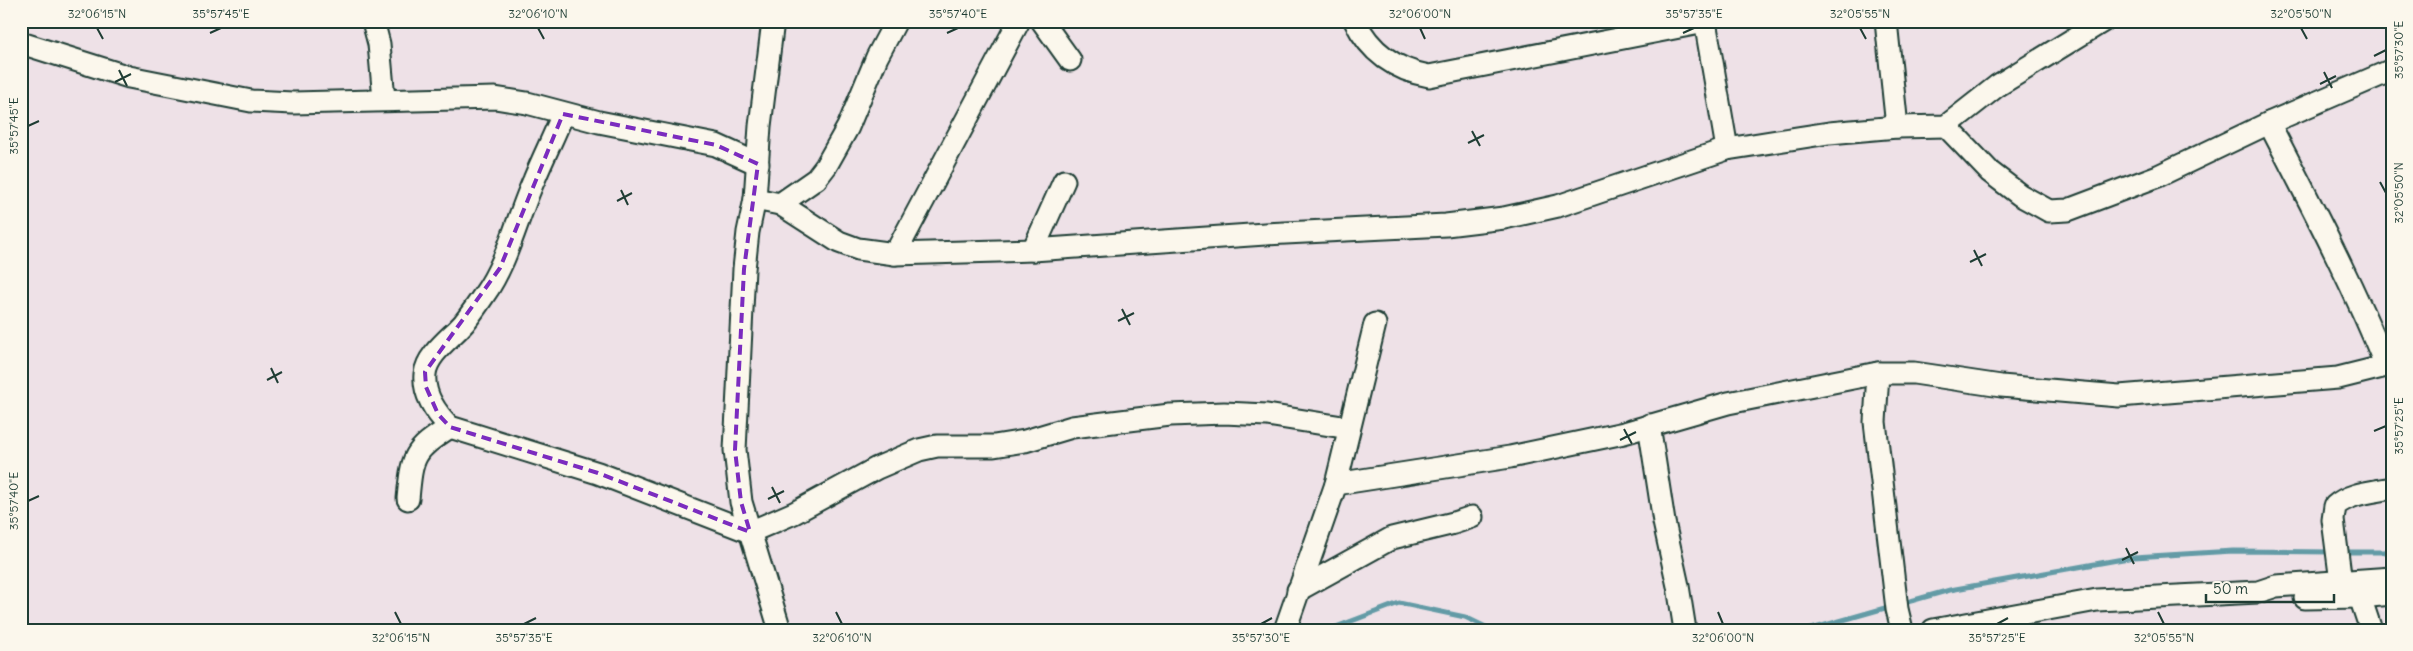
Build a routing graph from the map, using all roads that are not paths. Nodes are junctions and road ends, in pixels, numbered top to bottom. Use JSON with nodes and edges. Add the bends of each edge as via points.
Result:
{"nodes":[{"id":1,"x":373,"y":21,"type":"edge"},
{"id":2,"x":774,"y":21,"type":"edge"},
{"id":3,"x":896,"y":21,"type":"edge"},
{"id":4,"x":1019,"y":21,"type":"edge"},
{"id":5,"x":1042,"y":21,"type":"edge"},
{"id":6,"x":1355,"y":21,"type":"edge"},
{"id":7,"x":1886,"y":21,"type":"edge"},
{"id":8,"x":2103,"y":21,"type":"edge"},
{"id":9,"x":1705,"y":22,"type":"edge"},
{"id":10,"x":21,"y":42,"type":"edge"},
{"id":11,"x":1070,"y":60,"type":"dead end"},
{"id":12,"x":2392,"y":70,"type":"edge"},
{"id":13,"x":384,"y":99,"type":"junction"},
{"id":14,"x":563,"y":114,"type":"junction"},
{"id":15,"x":2269,"y":123,"type":"junction"},
{"id":16,"x":1946,"y":126,"type":"junction"},
{"id":17,"x":1897,"y":127,"type":"junction"},
{"id":18,"x":1727,"y":149,"type":"junction"},
{"id":19,"x":758,"y":164,"type":"junction"},
{"id":20,"x":1064,"y":182,"type":"dead end"},
{"id":21,"x":755,"y":198,"type":"junction"},
{"id":22,"x":780,"y":204,"type":"junction"},
{"id":23,"x":1033,"y":250,"type":"junction"},
{"id":24,"x":895,"y":254,"type":"junction"},
{"id":25,"x":1375,"y":324,"type":"dead end"},
{"id":26,"x":2389,"y":366,"type":"edge"},
{"id":27,"x":1878,"y":374,"type":"junction"},
{"id":28,"x":1649,"y":425,"type":"junction"},
{"id":29,"x":450,"y":427,"type":"junction"},
{"id":30,"x":1349,"y":428,"type":"junction"},
{"id":31,"x":1336,"y":484,"type":"junction"},
{"id":32,"x":2392,"y":488,"type":"edge"},
{"id":33,"x":408,"y":499,"type":"dead end"},
{"id":34,"x":1472,"y":516,"type":"dead end"},
{"id":35,"x":750,"y":532,"type":"junction"},
{"id":36,"x":2392,"y":578,"type":"edge"},
{"id":37,"x":2341,"y":582,"type":"junction"},
{"id":38,"x":1298,"y":590,"type":"junction"},
{"id":39,"x":2258,"y":592,"type":"junction"},
{"id":40,"x":2392,"y":594,"type":"edge"},
{"id":41,"x":2360,"y":598,"type":"junction"},
{"id":42,"x":780,"y":630,"type":"edge"},
{"id":43,"x":1285,"y":630,"type":"edge"},
{"id":44,"x":1685,"y":630,"type":"edge"},
{"id":45,"x":1902,"y":630,"type":"edge"},
{"id":46,"x":1933,"y":630,"type":"edge"},
{"id":47,"x":2372,"y":630,"type":"edge"}],
"edges":[{"from":1,"to":13,"type":"street","via":[[380,44]]},
{"from":2,"to":19,"type":"street"},
{"from":3,"to":22,"type":"street","via":[[848,127],[826,166],[816,179]]},
{"from":4,"to":24,"type":"street"},
{"from":5,"to":11,"type":"street"},
{"from":6,"to":9,"type":"street","via":[[1361,33],[1382,56],[1410,73],[1429,76]]},
{"from":7,"to":17,"type":"street"},
{"from":8,"to":16,"type":"street","via":[[1997,86]]},
{"from":9,"to":18,"type":"street"},
{"from":10,"to":13,"type":"street","via":[[129,77],[251,102]]},
{"from":12,"to":15,"type":"street"},
{"from":13,"to":14,"type":"street","via":[[495,98]]},
{"from":14,"to":19,"type":"street","via":[[716,145]]},
{"from":14,"to":29,"type":"street","via":[[500,268],[485,294],[432,358],[425,372],[430,401]]},
{"from":15,"to":16,"type":"street","via":[[2158,176],[2090,203],[2068,210],[2049,211],[2020,195],[1990,172]]},
{"from":15,"to":26,"type":"street","via":[[2341,262]]},
{"from":16,"to":17,"type":"street"},
{"from":17,"to":18,"type":"street","via":[[1829,133]]},
{"from":18,"to":23,"type":"street","via":[[1558,206],[1504,218],[1446,225]]},
{"from":19,"to":21,"type":"street"},
{"from":20,"to":23,"type":"street"},
{"from":21,"to":22,"type":"street"},
{"from":21,"to":35,"type":"street","via":[[744,269],[735,450],[738,485]]},
{"from":22,"to":24,"type":"street","via":[[839,242],[858,249]]},
{"from":23,"to":24,"type":"street"},
{"from":25,"to":30,"type":"street"},
{"from":26,"to":27,"type":"street","via":[[2338,378],[2119,396],[2001,386],[1914,373]]},
{"from":27,"to":28,"type":"street","via":[[1728,403]]},
{"from":27,"to":45,"type":"street","via":[[1875,422]]},
{"from":28,"to":31,"type":"street","via":[[1510,457]]},
{"from":28,"to":44,"type":"street"},
{"from":29,"to":33,"type":"street","via":[[427,441],[418,451],[411,465]]},
{"from":29,"to":35,"type":"street","via":[[598,473]]},
{"from":30,"to":31,"type":"street"},
{"from":30,"to":35,"type":"street","via":[[1267,416],[1224,413],[1170,415],[1072,427],[994,446],[937,446],[877,468],[794,513]]},
{"from":31,"to":38,"type":"street"},
{"from":32,"to":37,"type":"street","via":[[2341,500],[2335,506],[2333,520]]},
{"from":34,"to":38,"type":"street","via":[[1392,538]]},
{"from":35,"to":42,"type":"street"},
{"from":36,"to":37,"type":"street"},
{"from":37,"to":39,"type":"street","via":[[2276,586]]},
{"from":38,"to":43,"type":"street"},
{"from":39,"to":41,"type":"street","via":[[2276,597]]},
{"from":39,"to":46,"type":"street","via":[[2097,600]]},
{"from":40,"to":41,"type":"street"},
{"from":41,"to":47,"type":"street"}]}
